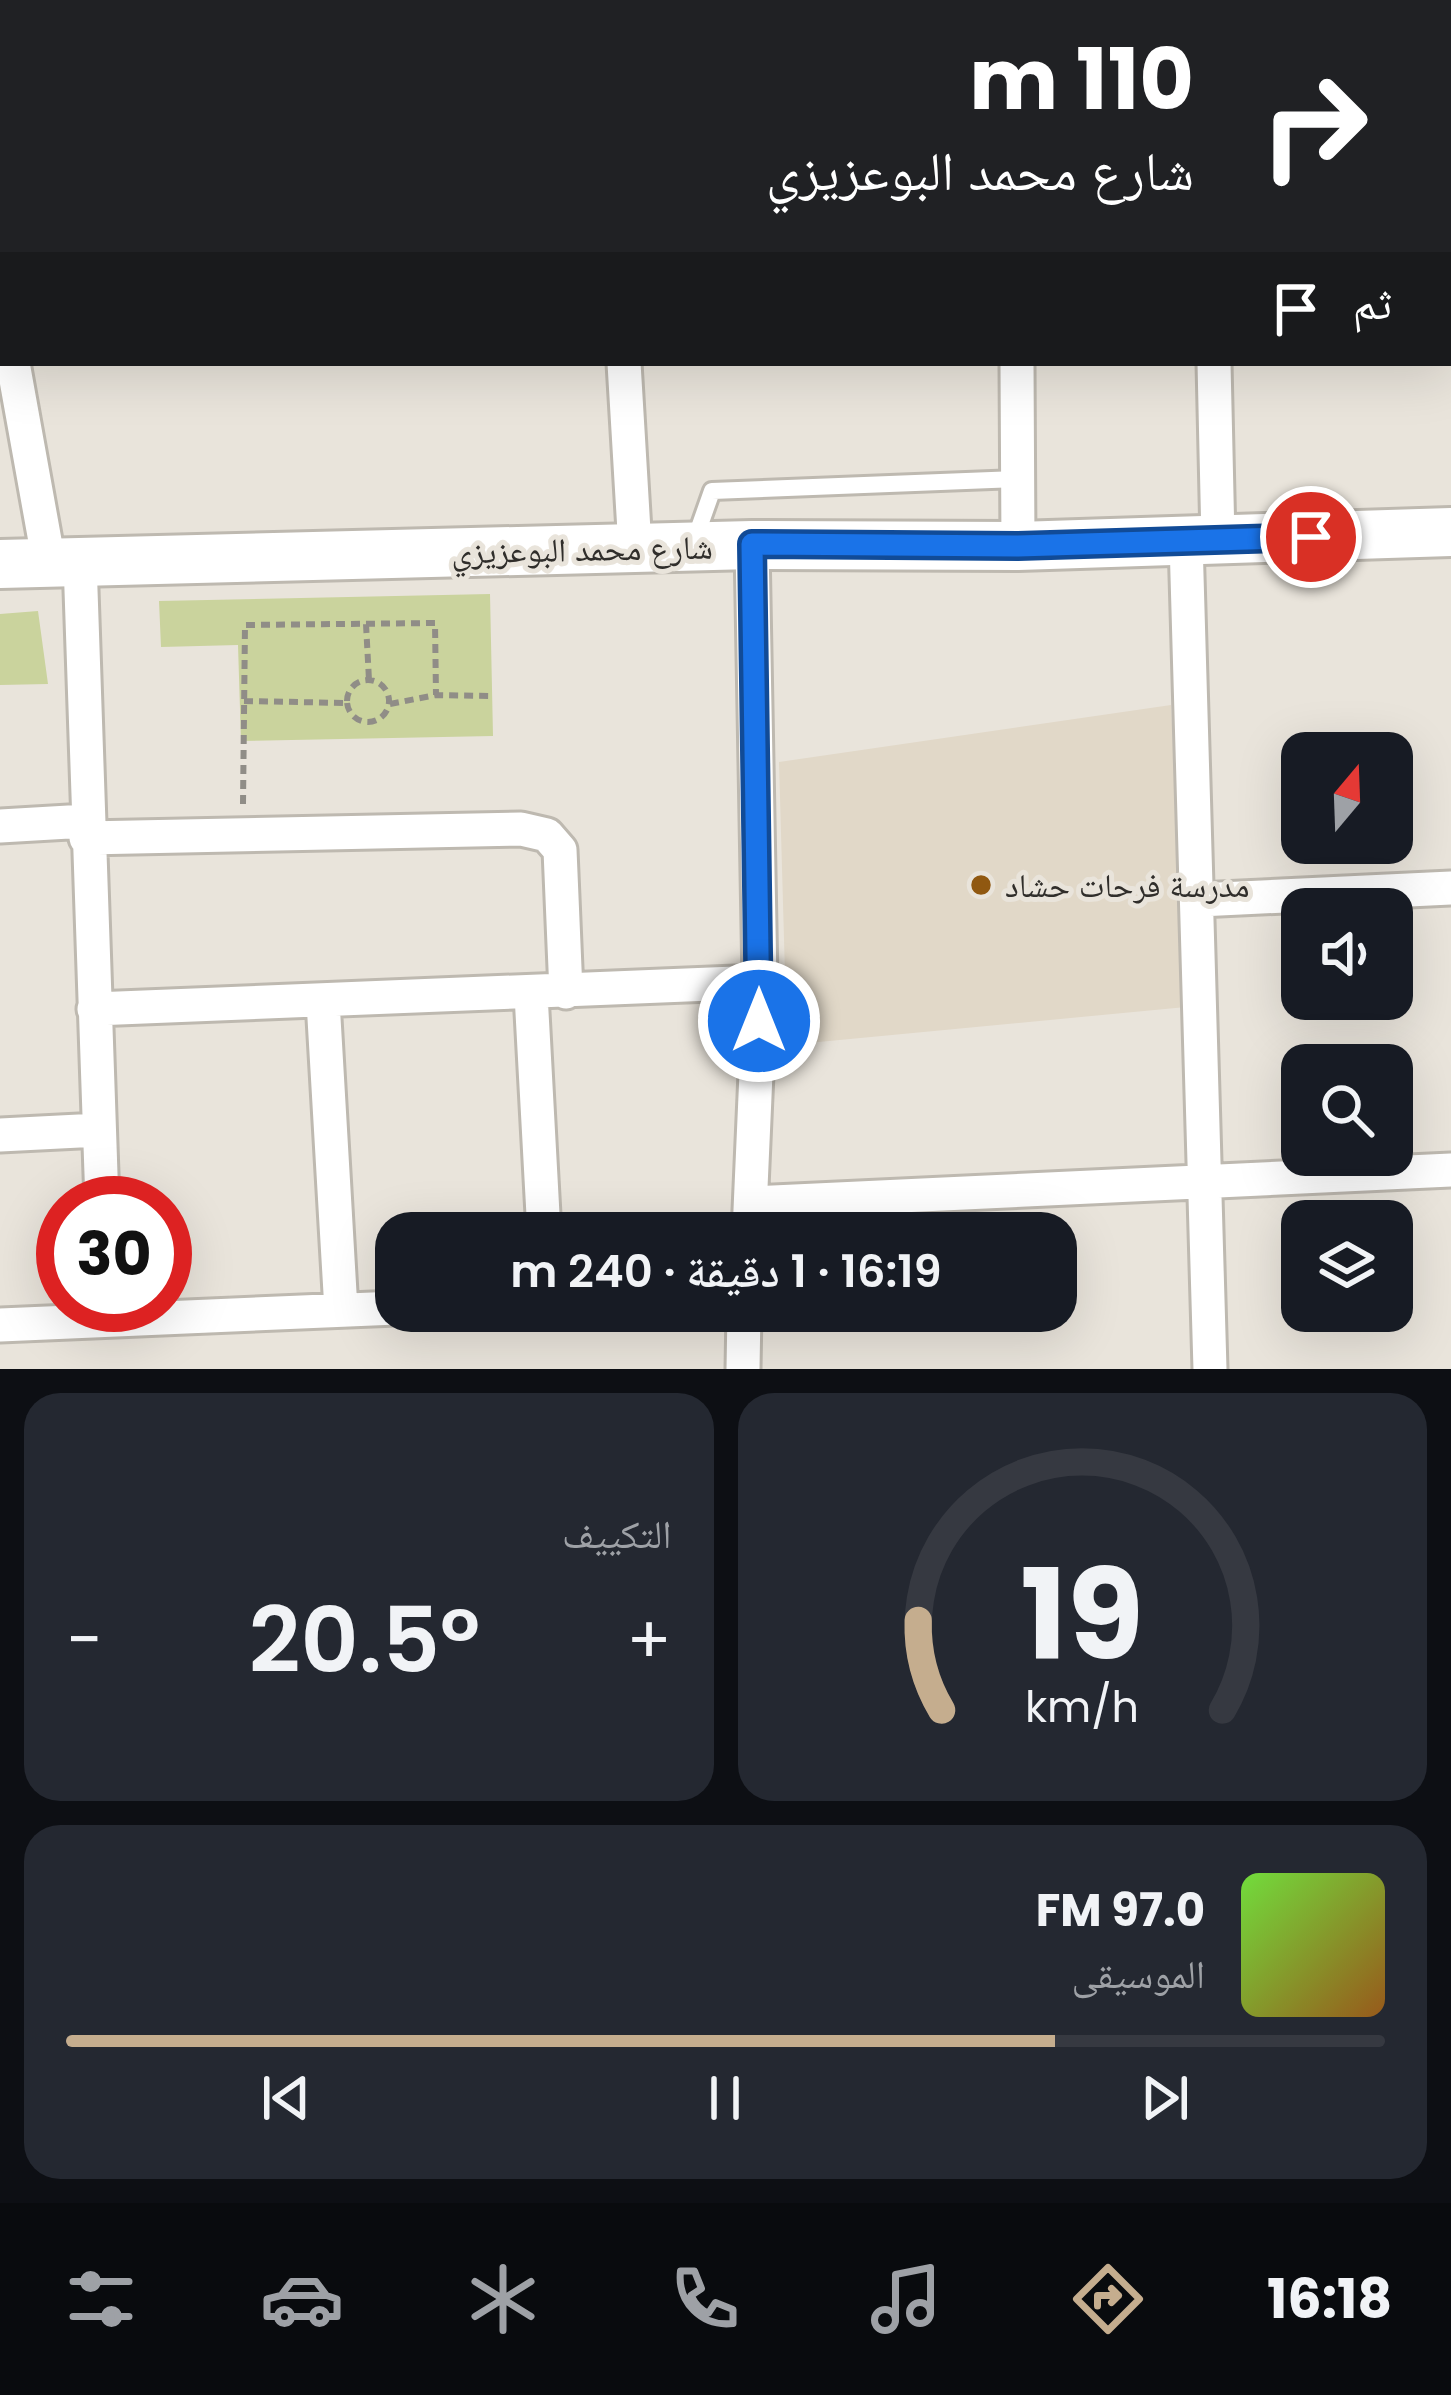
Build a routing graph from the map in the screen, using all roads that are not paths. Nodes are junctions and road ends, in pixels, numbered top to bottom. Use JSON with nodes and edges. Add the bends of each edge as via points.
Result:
{"nodes":[{"id":1,"x":14,"y":366,"type":"edge"},
{"id":2,"x":623,"y":366,"type":"edge"},
{"id":3,"x":1017,"y":366,"type":"edge"},
{"id":4,"x":1214,"y":366,"type":"edge"},
{"id":5,"x":1018,"y":479,"type":"junction"},
{"id":6,"x":1451,"y":532,"type":"edge"},
{"id":7,"x":1202,"y":541,"type":"junction"},
{"id":8,"x":752,"y":544,"type":"junction"},
{"id":9,"x":1018,"y":546,"type":"junction"},
{"id":10,"x":692,"y":547,"type":"junction"},
{"id":11,"x":635,"y":548,"type":"junction"},
{"id":12,"x":64,"y":562,"type":"junction"},
{"id":13,"x":0,"y":565,"type":"edge"},
{"id":14,"x":0,"y":826,"type":"edge"},
{"id":15,"x":86,"y":829,"type":"junction"},
{"id":16,"x":1451,"y":888,"type":"edge"},
{"id":17,"x":1198,"y":900,"type":"junction"},
{"id":18,"x":760,"y":982,"type":"junction"},
{"id":19,"x":566,"y":992,"type":"junction"},
{"id":20,"x":531,"y":994,"type":"junction"},
{"id":21,"x":323,"y":1001,"type":"junction"},
{"id":22,"x":94,"y":1009,"type":"junction"},
{"id":23,"x":99,"y":1130,"type":"junction"},
{"id":24,"x":0,"y":1135,"type":"edge"},
{"id":25,"x":1451,"y":1170,"type":"edge"},
{"id":26,"x":101,"y":1176,"type":"edge"},
{"id":27,"x":1206,"y":1179,"type":"junction"},
{"id":28,"x":543,"y":1212,"type":"edge"},
{"id":29,"x":750,"y":1212,"type":"edge"},
{"id":30,"x":820,"y":1212,"type":"edge"},
{"id":31,"x":375,"y":1309,"type":"edge"},
{"id":32,"x":341,"y":1310,"type":"junction"},
{"id":33,"x":192,"y":1312,"type":"edge"},
{"id":34,"x":36,"y":1321,"type":"edge"},
{"id":35,"x":0,"y":1325,"type":"edge"},
{"id":36,"x":744,"y":1332,"type":"edge"},
{"id":37,"x":743,"y":1369,"type":"edge"},
{"id":38,"x":1210,"y":1369,"type":"edge"}],
"edges":[{"from":1,"to":12,"type":"street"},
{"from":2,"to":11,"type":"street"},
{"from":3,"to":5,"type":"street"},
{"from":4,"to":7,"type":"street"},
{"from":5,"to":9,"type":"street"},
{"from":5,"to":10,"type":"lane","via":[[712,491]]},
{"from":6,"to":7,"type":"main road","name":"شارع محمد البوعزيزي"},
{"from":7,"to":9,"type":"main road","name":"شارع محمد البوعزيزي"},
{"from":7,"to":17,"type":"street"},
{"from":8,"to":9,"type":"main road","name":"شارع محمد البوعزيزي"},
{"from":8,"to":10,"type":"main road","name":"شارع محمد البوعزيزي"},
{"from":8,"to":18,"type":"street"},
{"from":10,"to":11,"type":"main road","name":"شارع محمد البوعزيزي"},
{"from":11,"to":12,"type":"main road","name":"شارع محمد البوعزيزي"},
{"from":12,"to":13,"type":"main road","name":"شارع محمد البوعزيزي"},
{"from":12,"to":15,"type":"street"},
{"from":14,"to":15,"type":"street"},
{"from":15,"to":19,"type":"street","via":[[547,835],[560,850]]},
{"from":15,"to":22,"type":"street"},
{"from":16,"to":17,"type":"street"},
{"from":17,"to":27,"type":"street"},
{"from":18,"to":19,"type":"street"},
{"from":18,"to":29,"type":"street"},
{"from":19,"to":20,"type":"street"},
{"from":20,"to":21,"type":"street"},
{"from":20,"to":28,"type":"street"},
{"from":21,"to":22,"type":"street"},
{"from":21,"to":32,"type":"street"},
{"from":22,"to":23,"type":"street"},
{"from":23,"to":24,"type":"street"},
{"from":23,"to":26,"type":"street"},
{"from":25,"to":27,"type":"street"},
{"from":27,"to":30,"type":"street"},
{"from":27,"to":38,"type":"street"},
{"from":31,"to":32,"type":"street"},
{"from":32,"to":33,"type":"street"},
{"from":34,"to":35,"type":"street"},
{"from":36,"to":37,"type":"street"}]}
